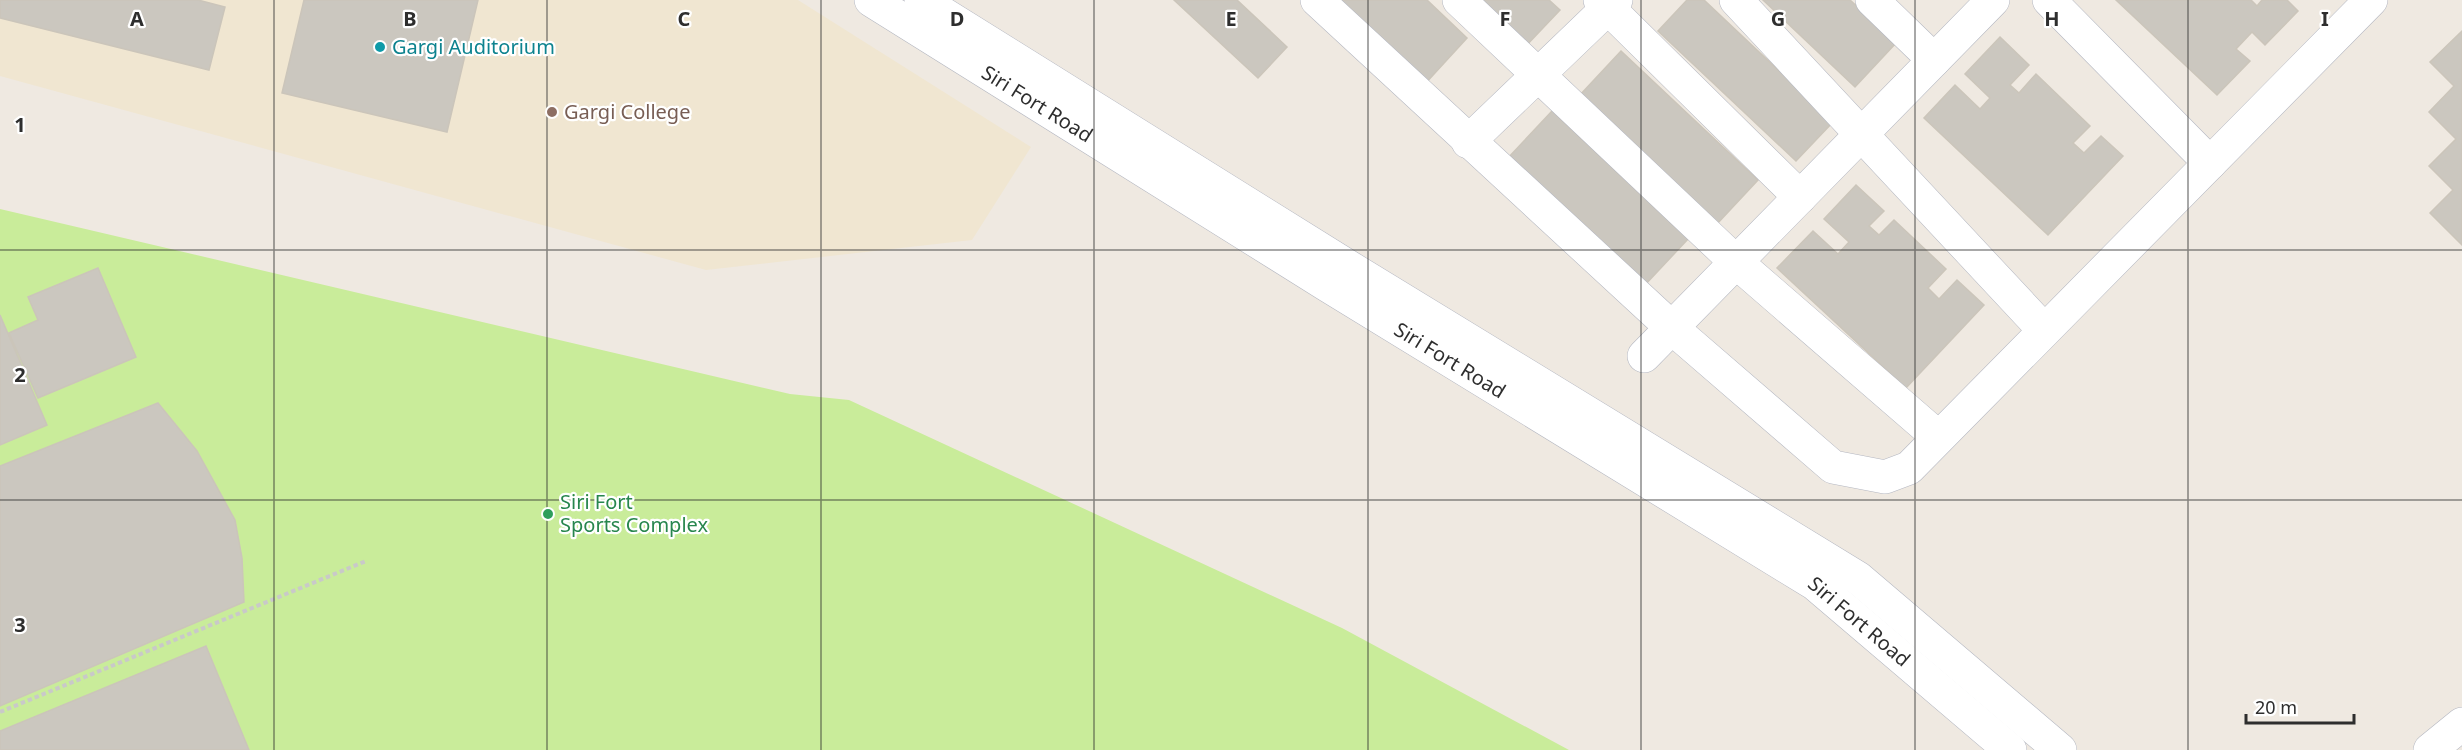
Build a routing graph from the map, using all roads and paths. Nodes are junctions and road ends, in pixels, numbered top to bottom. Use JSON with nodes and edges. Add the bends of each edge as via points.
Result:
{"nodes":[{"id":1,"x":871,"y":0,"type":"edge"},
{"id":2,"x":921,"y":0,"type":"edge"},
{"id":3,"x":1317,"y":0,"type":"edge"},
{"id":4,"x":1458,"y":0,"type":"edge"},
{"id":5,"x":1736,"y":0,"type":"edge"},
{"id":6,"x":1872,"y":0,"type":"edge"},
{"id":7,"x":1993,"y":0,"type":"edge"},
{"id":8,"x":2049,"y":0,"type":"edge"},
{"id":9,"x":1608,"y":3,"type":"edge"},
{"id":10,"x":2351,"y":7,"type":"edge"},
{"id":11,"x":1934,"y":60,"type":"junction"},
{"id":12,"x":1538,"y":75,"type":"junction"},
{"id":13,"x":1862,"y":133,"type":"junction"},
{"id":14,"x":1468,"y":142,"type":"junction"},
{"id":15,"x":2210,"y":163,"type":"junction"},
{"id":16,"x":1800,"y":197,"type":"junction"},
{"id":17,"x":1736,"y":262,"type":"junction"},
{"id":18,"x":1672,"y":328,"type":"junction"},
{"id":19,"x":2044,"y":330,"type":"junction"},
{"id":20,"x":1644,"y":356,"type":"dead end"},
{"id":21,"x":1938,"y":437,"type":"junction"},
{"id":22,"x":366,"y":561,"type":"dead end"},
{"id":23,"x":0,"y":712,"type":"edge"},
{"id":24,"x":2462,"y":724,"type":"edge"},
{"id":25,"x":2010,"y":750,"type":"edge"},
{"id":26,"x":2060,"y":750,"type":"edge"},
{"id":27,"x":2430,"y":750,"type":"edge"}],
"edges":[{"from":1,"to":25,"type":"street","name":"Siri Fort Road","via":[[1316,279],[1815,584]]},
{"from":2,"to":26,"type":"street","name":"Siri Fort Road","via":[[1338,261],[1858,578]]},
{"from":3,"to":14,"type":"street"},
{"from":4,"to":12,"type":"street"},
{"from":5,"to":13,"type":"street"},
{"from":6,"to":11,"type":"street"},
{"from":7,"to":11,"type":"street"},
{"from":8,"to":15,"type":"street"},
{"from":9,"to":12,"type":"street"},
{"from":9,"to":16,"type":"street"},
{"from":10,"to":15,"type":"street"},
{"from":11,"to":13,"type":"street"},
{"from":12,"to":14,"type":"street"},
{"from":12,"to":17,"type":"street"},
{"from":13,"to":16,"type":"street"},
{"from":13,"to":19,"type":"street"},
{"from":14,"to":18,"type":"street"},
{"from":15,"to":19,"type":"street"},
{"from":16,"to":17,"type":"street"},
{"from":17,"to":18,"type":"street"},
{"from":17,"to":21,"type":"street"},
{"from":18,"to":20,"type":"street"},
{"from":18,"to":21,"type":"street","via":[[1833,467],[1885,477],[1909,468]]},
{"from":19,"to":21,"type":"street"},
{"from":22,"to":23,"type":"path"},
{"from":24,"to":27,"type":"street"}]}
